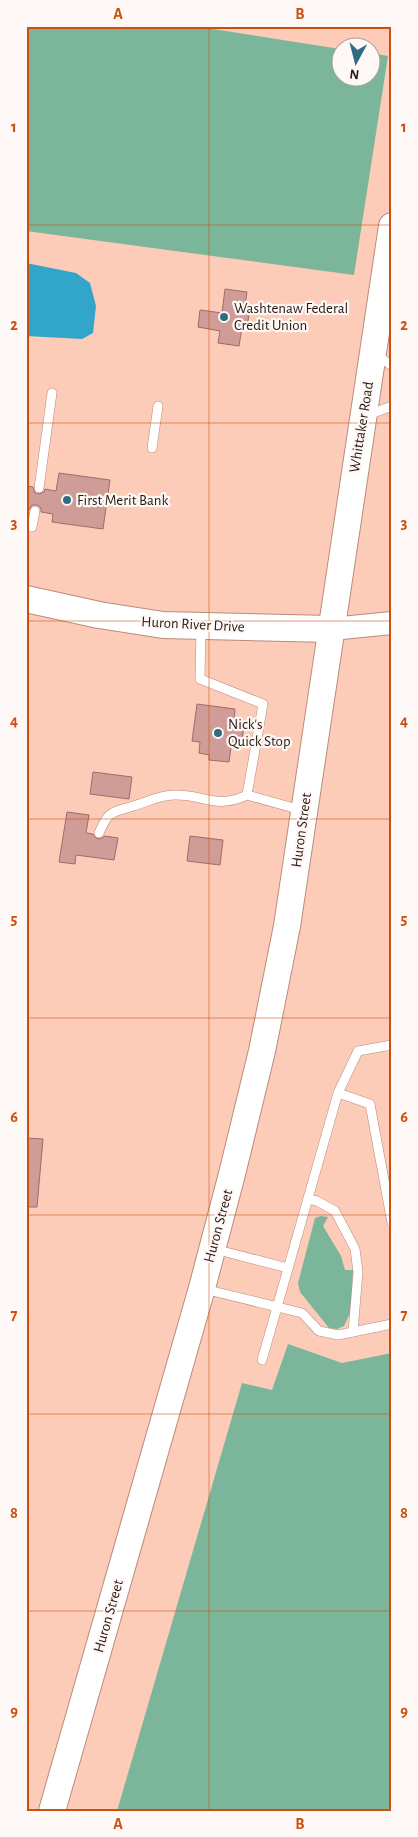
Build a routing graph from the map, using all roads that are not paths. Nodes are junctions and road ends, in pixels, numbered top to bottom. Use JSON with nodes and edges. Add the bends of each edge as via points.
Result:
{"nodes":[{"id":1,"x":392,"y":226,"type":"edge"},
{"id":2,"x":382,"y":358,"type":"edge"},
{"id":3,"x":52,"y":392,"type":"dead end"},
{"id":4,"x":158,"y":406,"type":"dead end"},
{"id":5,"x":392,"y":406,"type":"edge"},
{"id":6,"x":363,"y":417,"type":"junction"},
{"id":7,"x":152,"y":448,"type":"dead end"},
{"id":8,"x":39,"y":488,"type":"dead end"},
{"id":9,"x":35,"y":511,"type":"dead end"},
{"id":10,"x":26,"y":527,"type":"edge"},
{"id":11,"x":26,"y":599,"type":"edge"},
{"id":12,"x":392,"y":623,"type":"edge"},
{"id":13,"x":201,"y":626,"type":"junction"},
{"id":14,"x":331,"y":629,"type":"junction"},
{"id":15,"x":247,"y":795,"type":"junction"},
{"id":16,"x":304,"y":810,"type":"junction"},
{"id":17,"x":100,"y":833,"type":"dead end"},
{"id":18,"x":392,"y":1045,"type":"edge"},
{"id":19,"x":338,"y":1093,"type":"junction"},
{"id":20,"x":308,"y":1200,"type":"junction"},
{"id":21,"x":392,"y":1223,"type":"edge"},
{"id":22,"x":212,"y":1249,"type":"junction"},
{"id":23,"x":288,"y":1268,"type":"junction"},
{"id":24,"x":202,"y":1288,"type":"junction"},
{"id":25,"x":278,"y":1307,"type":"junction"},
{"id":26,"x":392,"y":1324,"type":"edge"},
{"id":27,"x":353,"y":1332,"type":"junction"},
{"id":28,"x":262,"y":1360,"type":"dead end"},
{"id":29,"x":52,"y":1811,"type":"edge"}],
"edges":[{"from":1,"to":2,"type":"main road","name":"Whittaker Road"},
{"from":2,"to":6,"type":"main road","name":"Whittaker Road"},
{"from":3,"to":8,"type":"lane"},
{"from":4,"to":7,"type":"lane"},
{"from":5,"to":6,"type":"lane"},
{"from":6,"to":14,"type":"main road","name":"Whittaker Road"},
{"from":9,"to":10,"type":"lane","via":[[32,527]]},
{"from":11,"to":13,"type":"main road","name":"Huron River Drive","via":[[154,624]]},
{"from":12,"to":14,"type":"street"},
{"from":13,"to":14,"type":"main road","name":"Huron River Drive"},
{"from":13,"to":15,"type":"lane","via":[[200,678],[263,704]]},
{"from":14,"to":16,"type":"main road","name":"Huron Street"},
{"from":15,"to":16,"type":"lane"},
{"from":15,"to":17,"type":"lane","via":[[222,802],[174,794],[157,797],[114,811],[104,821]]},
{"from":16,"to":22,"type":"main road","name":"Huron Street","via":[[287,926],[262,1051]]},
{"from":18,"to":19,"type":"lane","via":[[358,1051]]},
{"from":19,"to":20,"type":"lane"},
{"from":19,"to":21,"type":"lane","via":[[370,1104]]},
{"from":20,"to":23,"type":"lane"},
{"from":20,"to":27,"type":"lane","via":[[335,1211],[355,1249],[358,1272]]},
{"from":22,"to":23,"type":"lane"},
{"from":22,"to":24,"type":"main road","name":"Huron Street"},
{"from":23,"to":25,"type":"lane"},
{"from":24,"to":25,"type":"lane"},
{"from":24,"to":29,"type":"main road","name":"Huron Street"},
{"from":25,"to":27,"type":"lane","via":[[302,1313],[319,1331],[338,1336]]},
{"from":25,"to":28,"type":"lane"},
{"from":26,"to":27,"type":"lane"}]}
